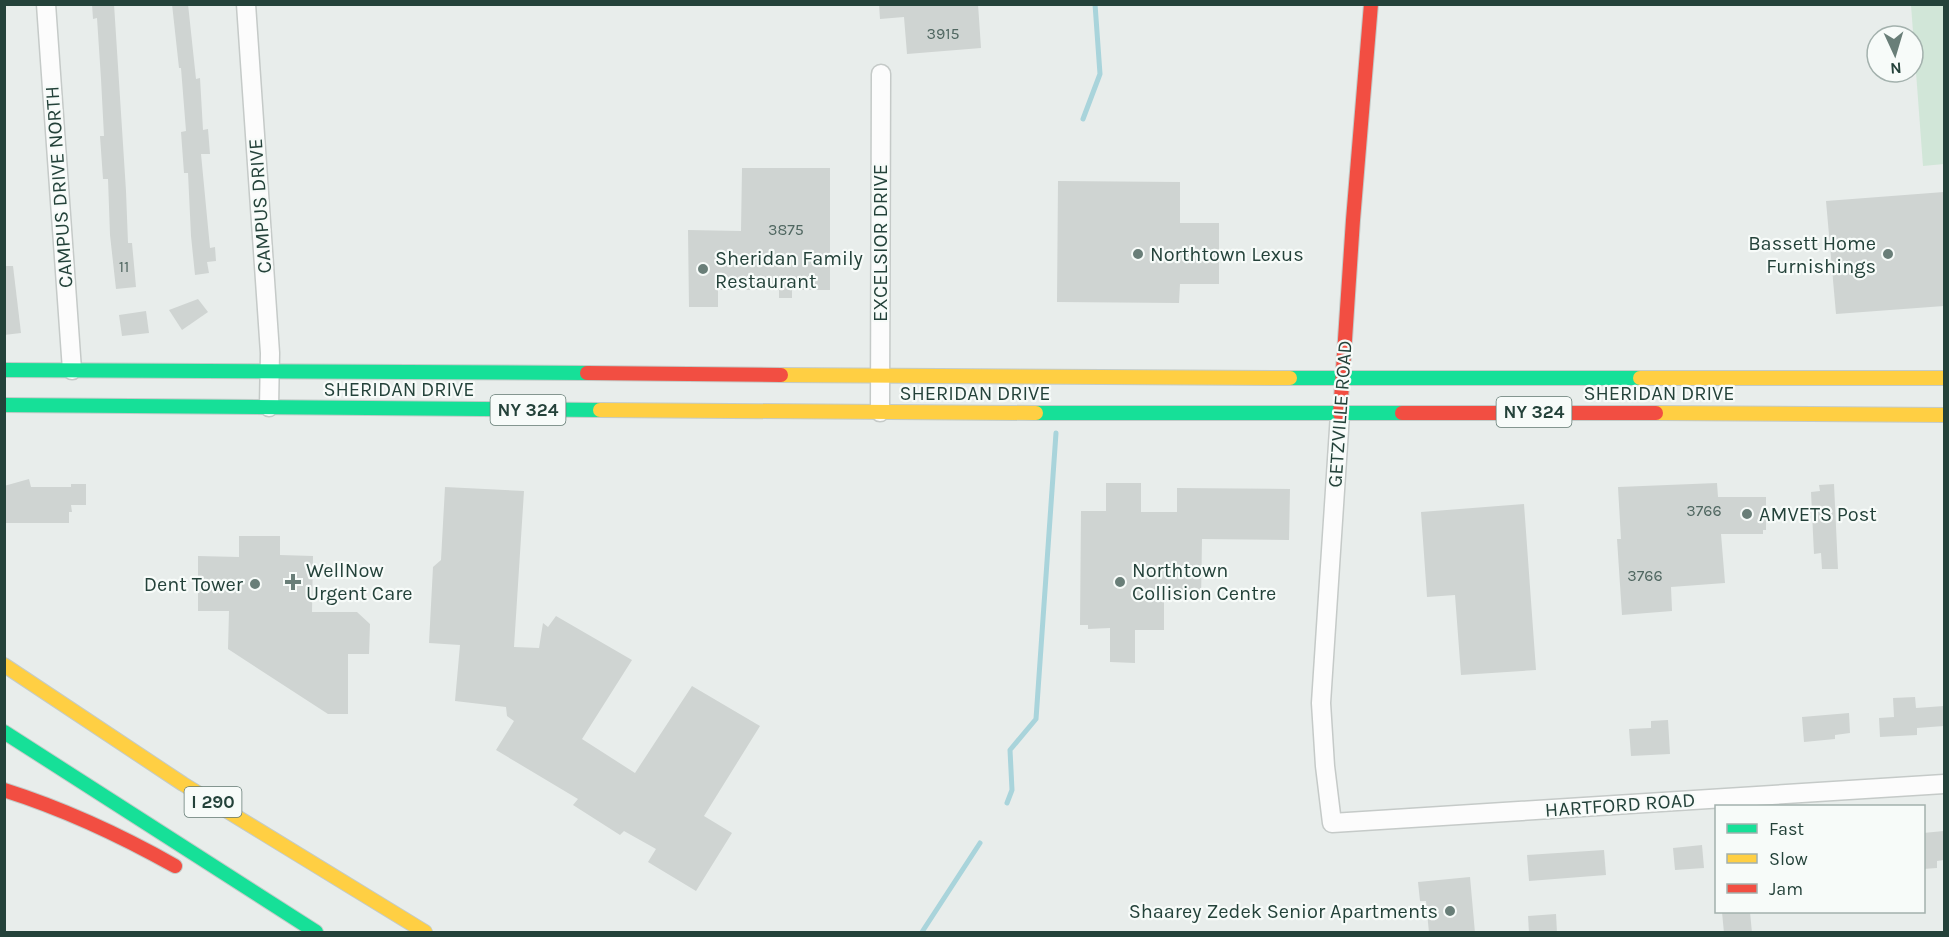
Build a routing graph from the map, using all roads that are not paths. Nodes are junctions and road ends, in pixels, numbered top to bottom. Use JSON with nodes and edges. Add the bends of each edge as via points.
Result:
{"nodes":[{"id":1,"x":46,"y":4,"type":"edge"},
{"id":2,"x":246,"y":4,"type":"edge"},
{"id":3,"x":1371,"y":4,"type":"edge"},
{"id":4,"x":881,"y":74,"type":"dead end"},
{"id":5,"x":4,"y":370,"type":"edge"},
{"id":6,"x":72,"y":370,"type":"junction"},
{"id":7,"x":270,"y":372,"type":"junction"},
{"id":8,"x":880,"y":375,"type":"junction"},
{"id":9,"x":1343,"y":378,"type":"junction"},
{"id":10,"x":1944,"y":378,"type":"edge"},
{"id":11,"x":4,"y":405,"type":"edge"},
{"id":12,"x":269,"y":407,"type":"junction"},
{"id":13,"x":880,"y":412,"type":"junction"},
{"id":14,"x":1340,"y":414,"type":"junction"},
{"id":15,"x":1944,"y":415,"type":"edge"},
{"id":16,"x":4,"y":665,"type":"edge"},
{"id":17,"x":4,"y":732,"type":"edge"},
{"id":18,"x":1944,"y":784,"type":"edge"},
{"id":19,"x":4,"y":790,"type":"edge"},
{"id":20,"x":1332,"y":823,"type":"joint"},
{"id":21,"x":190,"y":875,"type":"dead end"},
{"id":22,"x":258,"y":912,"type":"dead end"},
{"id":23,"x":297,"y":933,"type":"edge"},
{"id":24,"x":316,"y":933,"type":"edge"},
{"id":25,"x":425,"y":933,"type":"edge"}],
"edges":[{"from":1,"to":6,"type":"street","name":"CAMPUS DRIVE NORTH"},
{"from":2,"to":7,"type":"street","name":"CAMPUS DRIVE"},
{"from":3,"to":9,"type":"main road","name":"GETZVILLE ROAD"},
{"from":4,"to":8,"type":"street","name":"EXCELSIOR DRIVE"},
{"from":5,"to":6,"type":"main road","name":"SHERIDAN DRIVE","number":"NY 324"},
{"from":6,"to":7,"type":"main road","name":"SHERIDAN DRIVE","number":"NY 324"},
{"from":7,"to":8,"type":"main road","name":"SHERIDAN DRIVE","number":"NY 324"},
{"from":7,"to":12,"type":"street","name":"CAMPUS DRIVE"},
{"from":8,"to":9,"type":"main road","name":"SHERIDAN DRIVE","number":"NY 324"},
{"from":8,"to":13,"type":"street","name":"EXCELSIOR DRIVE"},
{"from":9,"to":10,"type":"main road","name":"SHERIDAN DRIVE","number":"NY 324"},
{"from":9,"to":14,"type":"main road","name":"GETZVILLE ROAD"},
{"from":11,"to":12,"type":"main road","name":"SHERIDAN DRIVE","number":"NY 324"},
{"from":12,"to":13,"type":"main road","name":"SHERIDAN DRIVE","number":"NY 324"},
{"from":13,"to":14,"type":"main road","name":"SHERIDAN DRIVE","number":"NY 324"},
{"from":14,"to":15,"type":"main road","name":"SHERIDAN DRIVE","number":"NY 324"},
{"from":14,"to":20,"type":"street","name":"GETZVILLE ROAD","via":[[1321,703]]},
{"from":16,"to":25,"type":"main road","number":"I 290","via":[[183,784]]},
{"from":17,"to":24,"type":"main road","number":"I 290"},
{"from":18,"to":20,"type":"street","name":"HARTFORD ROAD"},
{"from":19,"to":21,"type":"main road","via":[[125,838]]},
{"from":22,"to":23,"type":"main road"}]}
